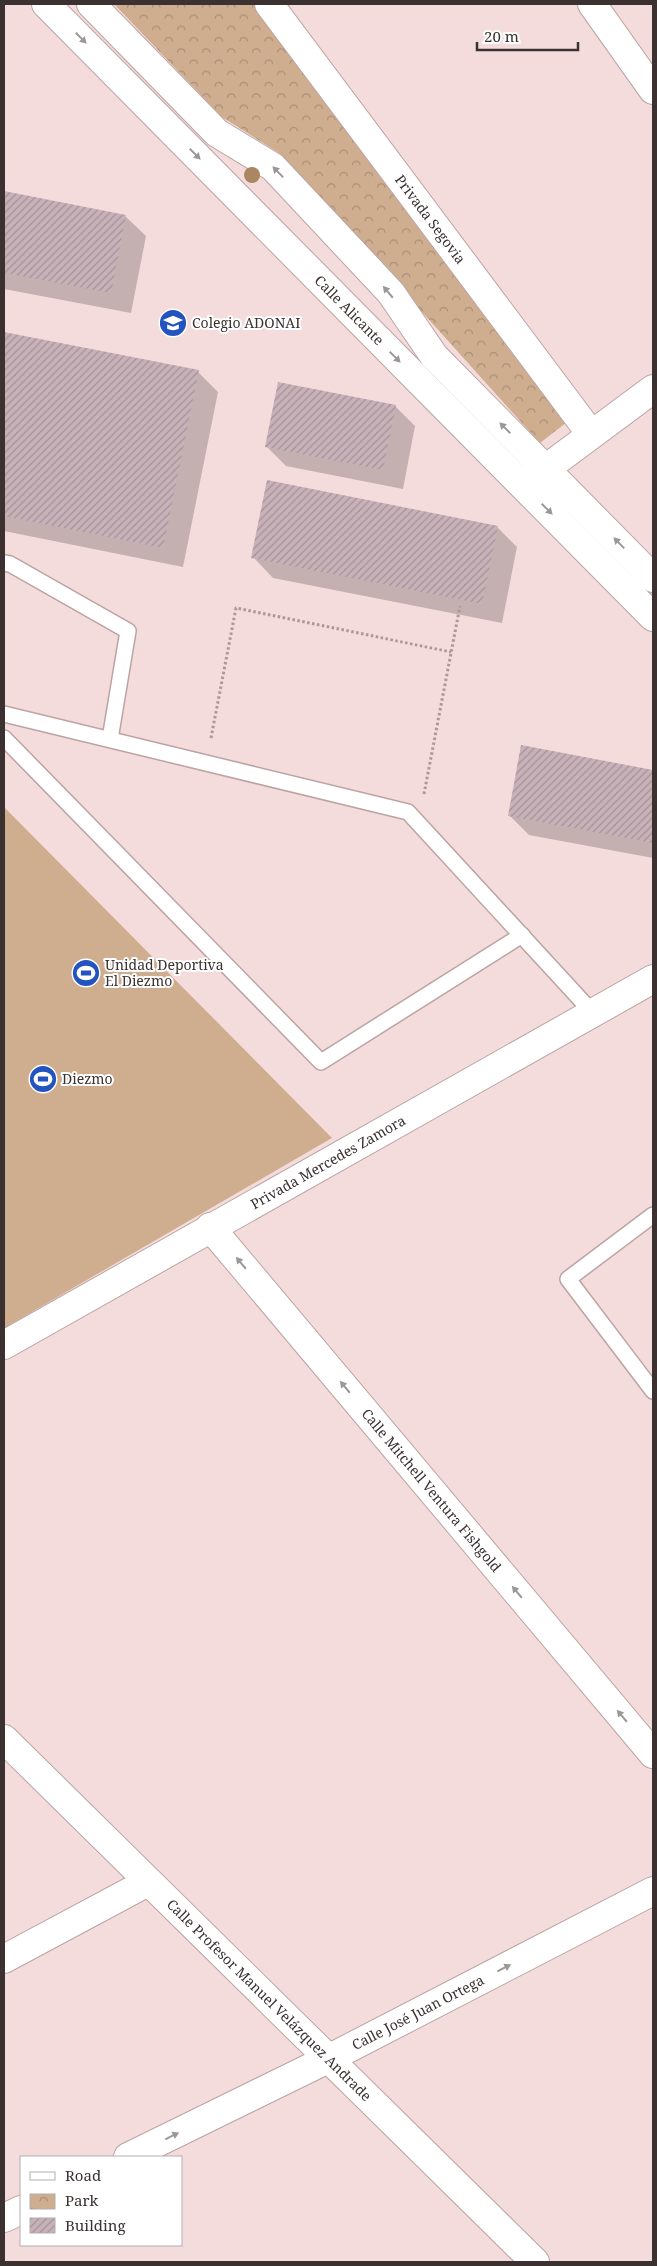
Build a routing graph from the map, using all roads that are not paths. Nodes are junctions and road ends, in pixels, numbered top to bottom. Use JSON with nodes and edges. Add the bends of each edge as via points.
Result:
{"nodes":[{"id":1,"x":46,"y":4,"type":"edge"},
{"id":2,"x":91,"y":4,"type":"edge"},
{"id":3,"x":270,"y":4,"type":"edge"},
{"id":4,"x":592,"y":4,"type":"edge"},
{"id":5,"x":653,"y":90,"type":"edge"},
{"id":6,"x":653,"y":389,"type":"edge"},
{"id":7,"x":591,"y":434,"type":"junction"},
{"id":8,"x":546,"y":469,"type":"junction"},
{"id":9,"x":524,"y":486,"type":"junction"},
{"id":10,"x":4,"y":563,"type":"edge"},
{"id":11,"x":653,"y":578,"type":"edge"},
{"id":12,"x":653,"y":617,"type":"edge"},
{"id":13,"x":4,"y":714,"type":"edge"},
{"id":14,"x":4,"y":738,"type":"edge"},
{"id":15,"x":110,"y":739,"type":"junction"},
{"id":16,"x":522,"y":935,"type":"junction"},
{"id":17,"x":653,"y":979,"type":"edge"},
{"id":18,"x":593,"y":1013,"type":"junction"},
{"id":19,"x":653,"y":1215,"type":"edge"},
{"id":20,"x":210,"y":1227,"type":"junction"},
{"id":21,"x":4,"y":1345,"type":"edge"},
{"id":22,"x":653,"y":1391,"type":"edge"},
{"id":23,"x":4,"y":1739,"type":"edge"},
{"id":24,"x":653,"y":1754,"type":"edge"},
{"id":25,"x":148,"y":1882,"type":"junction"},
{"id":26,"x":653,"y":1891,"type":"edge"},
{"id":27,"x":4,"y":1959,"type":"edge"},
{"id":28,"x":328,"y":2059,"type":"junction"},
{"id":29,"x":130,"y":2156,"type":"edge"},
{"id":30,"x":20,"y":2210,"type":"edge"},
{"id":31,"x":4,"y":2218,"type":"edge"},
{"id":32,"x":534,"y":2262,"type":"edge"}],
"edges":[{"from":1,"to":9,"type":"street","name":"Calle Alicante","one_way":true},
{"from":8,"to":2,"type":"street","one_way":true,"via":[[434,356],[391,294],[273,167],[217,133]]},
{"from":3,"to":7,"type":"street","name":"Privada Segovia"},
{"from":4,"to":5,"type":"street"},
{"from":6,"to":7,"type":"street"},
{"from":7,"to":8,"type":"street"},
{"from":8,"to":9,"type":"street"},
{"from":11,"to":8,"type":"street","one_way":true},
{"from":9,"to":12,"type":"street","name":"Calle Alicante","one_way":true},
{"from":10,"to":15,"type":"lane","via":[[128,632]]},
{"from":13,"to":15,"type":"lane"},
{"from":14,"to":16,"type":"lane","via":[[321,1062]]},
{"from":15,"to":16,"type":"lane","via":[[408,812]]},
{"from":16,"to":18,"type":"lane"},
{"from":17,"to":18,"type":"street","name":"Privada Mercedes Zamora"},
{"from":18,"to":20,"type":"street","name":"Privada Mercedes Zamora"},
{"from":19,"to":22,"type":"lane","via":[[568,1279]]},
{"from":20,"to":21,"type":"street","name":"Privada Mercedes Zamora"},
{"from":24,"to":20,"type":"street","name":"Calle Mitchell Ventura Fishgold","one_way":true},
{"from":23,"to":25,"type":"street","name":"Calle Profesor Manuel Velázquez Andrade"},
{"from":25,"to":27,"type":"street"},
{"from":25,"to":28,"type":"street","name":"Calle Profesor Manuel Velázquez Andrade"},
{"from":28,"to":26,"type":"street","name":"Calle José Juan Ortega","one_way":true},
{"from":29,"to":28,"type":"street","name":"Calle José Juan Ortega","one_way":true},
{"from":28,"to":32,"type":"street","name":"Calle Profesor Manuel Velázquez Andrade"},
{"from":30,"to":31,"type":"street"}]}
